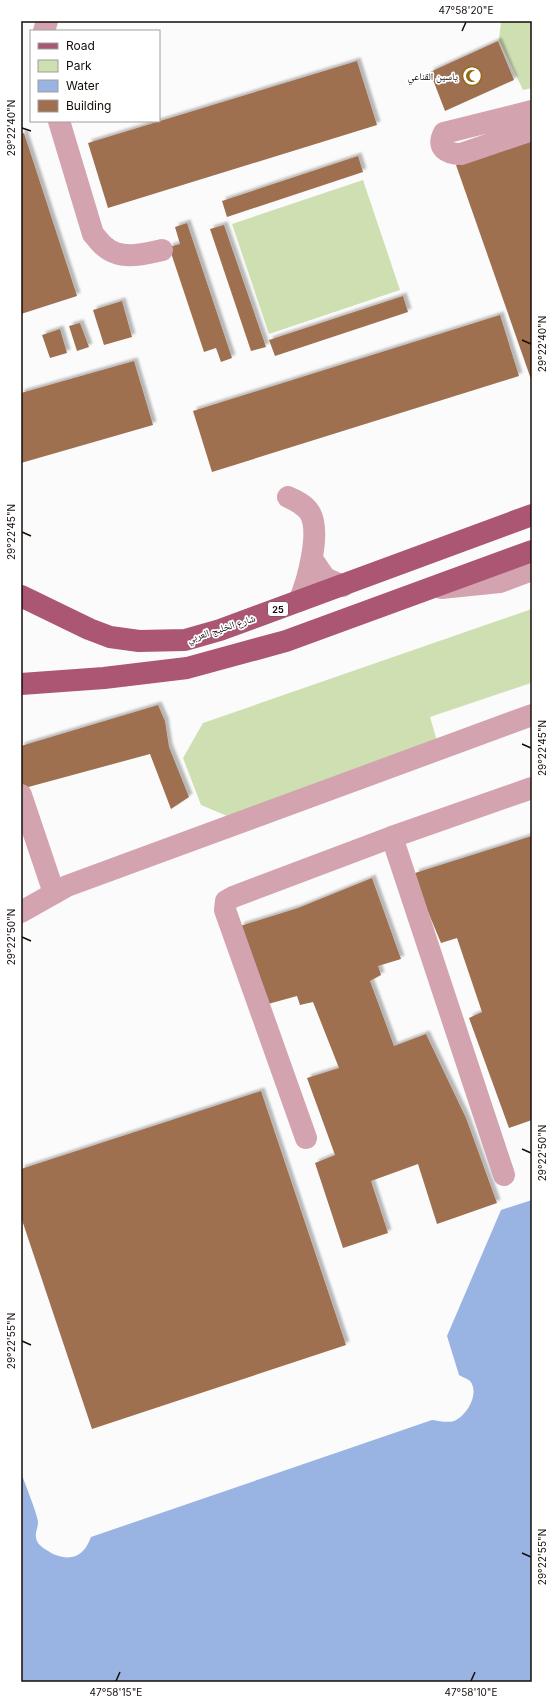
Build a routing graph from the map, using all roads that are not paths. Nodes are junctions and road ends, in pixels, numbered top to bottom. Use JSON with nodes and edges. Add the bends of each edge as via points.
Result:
{"nodes":[{"id":1,"x":532,"y":111,"type":"edge"},
{"id":2,"x":61,"y":126,"type":"edge"},
{"id":3,"x":532,"y":130,"type":"edge"},
{"id":4,"x":162,"y":250,"type":"dead end"},
{"id":5,"x":288,"y":497,"type":"dead end"},
{"id":6,"x":532,"y":515,"type":"edge"},
{"id":7,"x":532,"y":551,"type":"edge"},
{"id":8,"x":312,"y":559,"type":"junction"},
{"id":9,"x":532,"y":570,"type":"edge"},
{"id":10,"x":343,"y":586,"type":"junction"},
{"id":11,"x":424,"y":590,"type":"junction"},
{"id":12,"x":21,"y":596,"type":"edge"},
{"id":13,"x":299,"y":601,"type":"junction"},
{"id":14,"x":21,"y":684,"type":"edge"},
{"id":15,"x":532,"y":716,"type":"edge"},
{"id":16,"x":532,"y":788,"type":"edge"},
{"id":17,"x":21,"y":795,"type":"edge"},
{"id":18,"x":392,"y":837,"type":"junction"},
{"id":19,"x":54,"y":893,"type":"junction"},
{"id":20,"x":21,"y":912,"type":"edge"},
{"id":21,"x":306,"y":1138,"type":"dead end"},
{"id":22,"x":504,"y":1175,"type":"dead end"}],
"edges":[{"from":1,"to":3,"type":"street","via":[[444,133],[441,138],[442,146],[452,154],[461,154]]},
{"from":2,"to":4,"type":"street","via":[[93,234],[105,247],[119,254],[138,256]]},
{"from":5,"to":8,"type":"street","via":[[301,503],[310,514],[315,527]]},
{"from":6,"to":10,"type":"main road","name":"شارع الخليج العربي","number":"25"},
{"from":7,"to":11,"type":"main road"},
{"from":8,"to":10,"type":"street","via":[[325,578]]},
{"from":8,"to":13,"type":"street"},
{"from":9,"to":11,"type":"street","via":[[500,582]]},
{"from":10,"to":13,"type":"main road","name":"شارع الخليج العربي","number":"25"},
{"from":11,"to":14,"type":"main road","via":[[286,641],[187,668]]},
{"from":12,"to":13,"type":"main road","name":"شارع الخليج العربي","number":"25","via":[[89,630],[139,642],[185,640]]},
{"from":15,"to":19,"type":"street","via":[[75,883]]},
{"from":16,"to":18,"type":"street"},
{"from":17,"to":19,"type":"street"},
{"from":18,"to":21,"type":"street","via":[[232,897],[226,902],[225,910]]},
{"from":18,"to":22,"type":"street"},
{"from":19,"to":20,"type":"street"}]}
